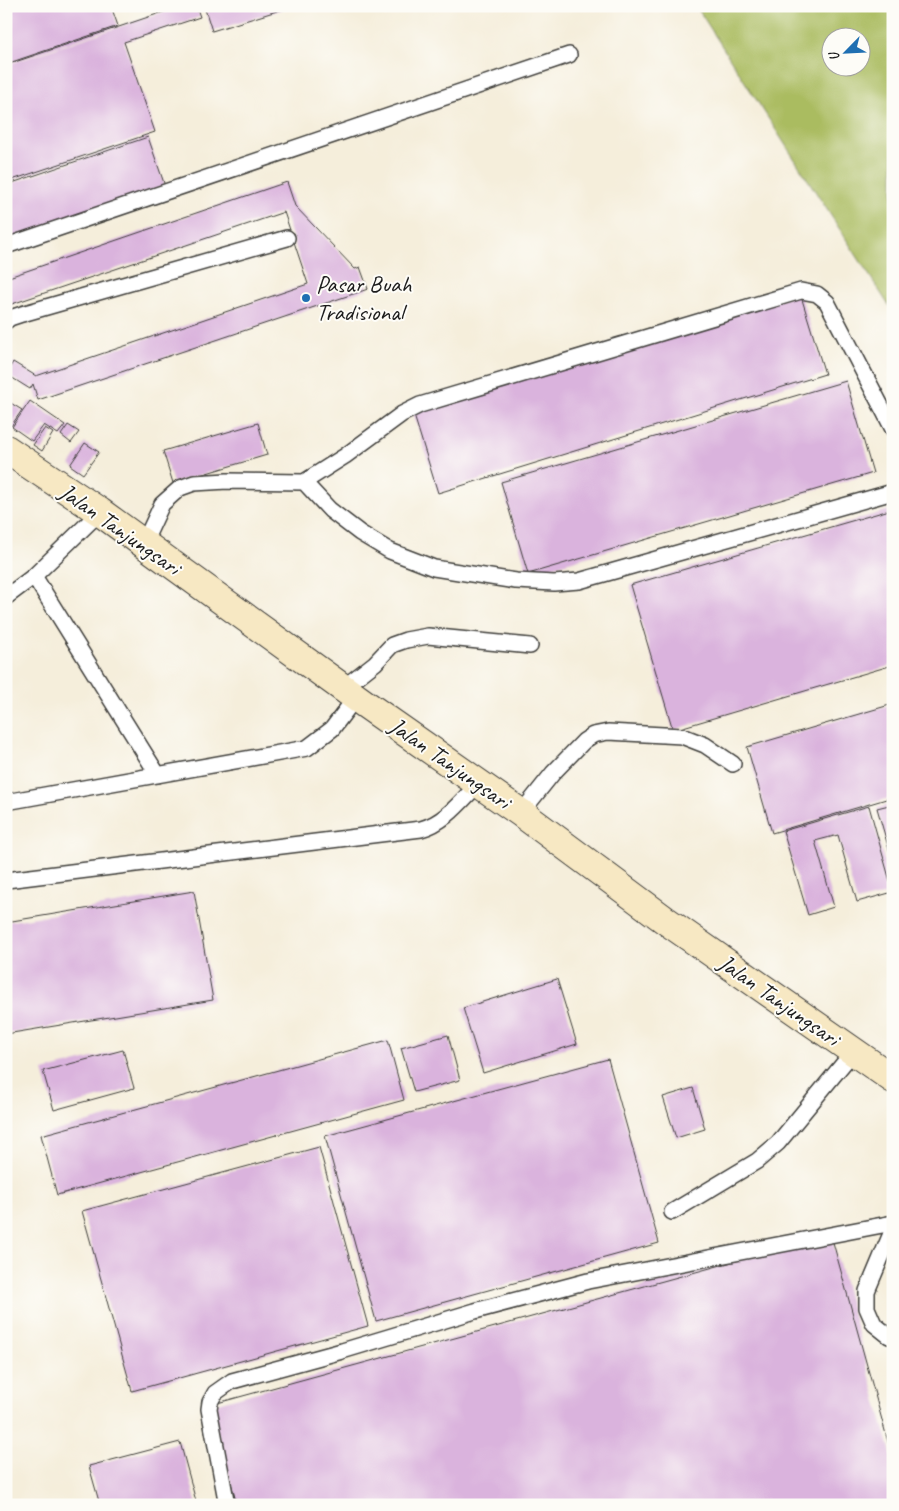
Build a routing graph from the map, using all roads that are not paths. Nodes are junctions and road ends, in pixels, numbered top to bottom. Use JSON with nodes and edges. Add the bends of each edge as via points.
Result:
{"nodes":[{"id":1,"x":569,"y":55,"type":"dead end"},
{"id":2,"x":287,"y":238,"type":"dead end"},
{"id":3,"x":6,"y":246,"type":"edge"},
{"id":4,"x":6,"y":321,"type":"edge"},
{"id":5,"x":893,"y":429,"type":"edge"},
{"id":6,"x":6,"y":449,"type":"edge"},
{"id":7,"x":304,"y":482,"type":"junction"},
{"id":8,"x":893,"y":492,"type":"edge"},
{"id":9,"x":100,"y":512,"type":"junction"},
{"id":10,"x":143,"y":545,"type":"junction"},
{"id":11,"x":34,"y":576,"type":"junction"},
{"id":12,"x":6,"y":597,"type":"edge"},
{"id":13,"x":530,"y":646,"type":"dead end"},
{"id":14,"x":350,"y":693,"type":"junction"},
{"id":15,"x":733,"y":764,"type":"dead end"},
{"id":16,"x":158,"y":775,"type":"junction"},
{"id":17,"x":479,"y":783,"type":"junction"},
{"id":18,"x":6,"y":802,"type":"edge"},
{"id":19,"x":521,"y":813,"type":"junction"},
{"id":20,"x":6,"y":880,"type":"edge"},
{"id":21,"x":853,"y":1052,"type":"junction"},
{"id":22,"x":893,"y":1079,"type":"edge"},
{"id":23,"x":672,"y":1212,"type":"dead end"},
{"id":24,"x":893,"y":1223,"type":"edge"},
{"id":25,"x":893,"y":1229,"type":"edge"},
{"id":26,"x":893,"y":1337,"type":"edge"},
{"id":27,"x":227,"y":1505,"type":"edge"}],
"edges":[{"from":1,"to":3,"type":"lane"},
{"from":2,"to":4,"type":"lane"},
{"from":5,"to":7,"type":"lane","via":[[827,302],[817,294],[801,290],[420,406],[402,414]]},
{"from":6,"to":9,"type":"main road","name":"Jalan Tanjungsari"},
{"from":7,"to":8,"type":"lane","via":[[330,510],[390,551],[434,568],[516,581],[554,583],[579,581]]},
{"from":7,"to":10,"type":"lane","via":[[227,481],[194,483],[180,488],[162,504]]},
{"from":9,"to":10,"type":"main road","name":"Jalan Tanjungsari"},
{"from":9,"to":11,"type":"lane"},
{"from":10,"to":14,"type":"main road","name":"Jalan Tanjungsari"},
{"from":11,"to":12,"type":"lane"},
{"from":11,"to":16,"type":"lane"},
{"from":13,"to":14,"type":"lane","via":[[428,636],[406,640],[392,645]]},
{"from":14,"to":16,"type":"lane","via":[[332,729],[307,748]]},
{"from":14,"to":17,"type":"main road","name":"Jalan Tanjungsari"},
{"from":15,"to":19,"type":"lane","via":[[705,745],[682,736],[608,732],[593,735],[553,773]]},
{"from":16,"to":18,"type":"lane"},
{"from":17,"to":19,"type":"main road","name":"Jalan Tanjungsari"},
{"from":17,"to":20,"type":"lane","via":[[450,812],[432,826],[421,829]]},
{"from":19,"to":21,"type":"main road","name":"Jalan Tanjungsari","via":[[665,920]]},
{"from":21,"to":22,"type":"main road","name":"Jalan Tanjungsari"},
{"from":21,"to":23,"type":"lane","via":[[778,1143],[751,1165]]},
{"from":24,"to":27,"type":"lane","via":[[588,1281],[232,1382],[216,1392],[209,1410]]},
{"from":25,"to":26,"type":"lane","via":[[867,1291],[867,1308],[874,1324]]}]}
